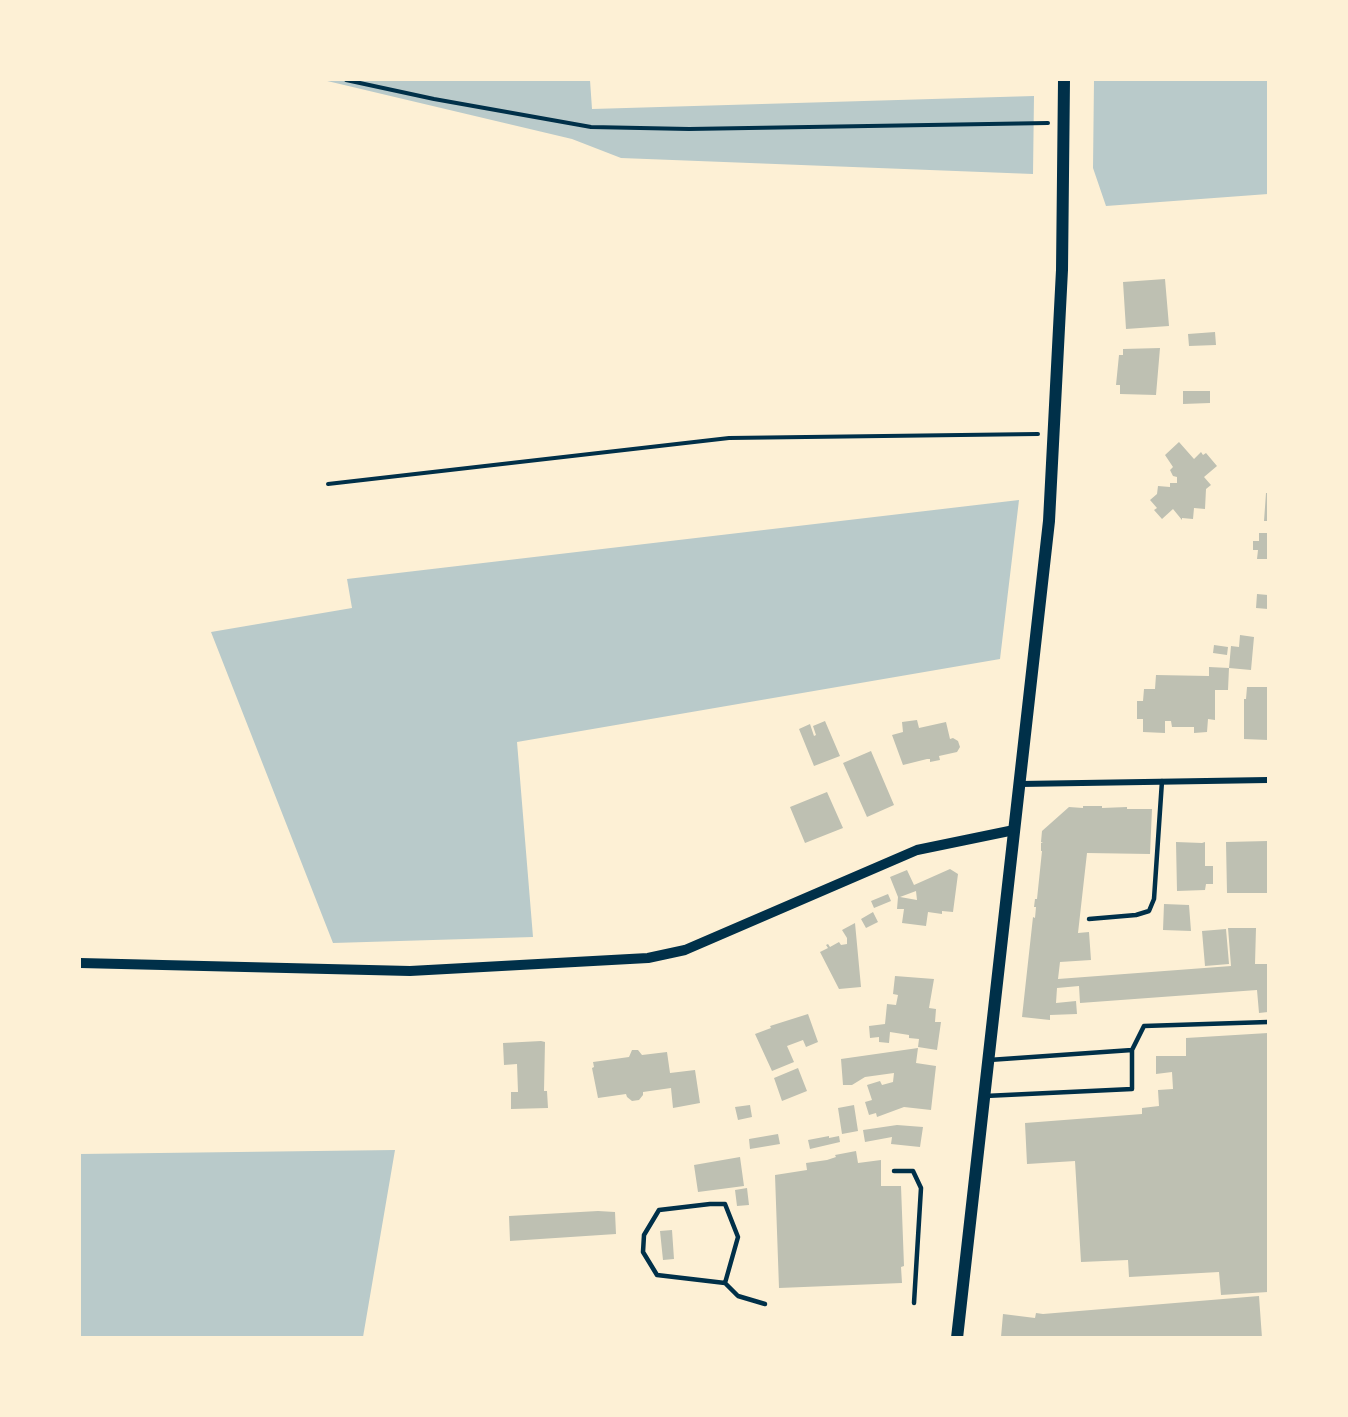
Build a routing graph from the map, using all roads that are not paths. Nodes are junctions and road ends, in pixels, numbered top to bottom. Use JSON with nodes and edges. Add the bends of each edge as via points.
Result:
{"nodes":[{"id":1,"x":1064,"y":80,"type":"edge"},
{"id":2,"x":1269,"y":780,"type":"edge"},
{"id":3,"x":1162,"y":782,"type":"junction"},
{"id":4,"x":1020,"y":784,"type":"junction"},
{"id":5,"x":1014,"y":830,"type":"junction"},
{"id":6,"x":1089,"y":919,"type":"dead end"},
{"id":7,"x":80,"y":963,"type":"edge"},
{"id":8,"x":1269,"y":1022,"type":"edge"},
{"id":9,"x":1132,"y":1050,"type":"junction"},
{"id":10,"x":988,"y":1060,"type":"junction"},
{"id":11,"x":984,"y":1096,"type":"junction"},
{"id":12,"x":894,"y":1171,"type":"dead end"},
{"id":13,"x":724,"y":1282,"type":"junction"},
{"id":14,"x":914,"y":1303,"type":"dead end"},
{"id":15,"x":765,"y":1304,"type":"dead end"},
{"id":16,"x":957,"y":1338,"type":"edge"}],
"edges":[{"from":1,"to":4,"type":"main road","via":[[1062,270],[1049,521]]},
{"from":2,"to":3,"type":"street"},
{"from":3,"to":4,"type":"street"},
{"from":3,"to":6,"type":"lane","via":[[1154,899],[1149,911]]},
{"from":4,"to":5,"type":"main road"},
{"from":5,"to":7,"type":"street","via":[[917,850],[685,950],[648,958],[410,971]]},
{"from":5,"to":10,"type":"main road"},
{"from":8,"to":9,"type":"lane","via":[[1144,1026]]},
{"from":9,"to":10,"type":"lane"},
{"from":9,"to":11,"type":"lane","via":[[1132,1089]]},
{"from":10,"to":11,"type":"main road"},
{"from":11,"to":16,"type":"main road"},
{"from":12,"to":14,"type":"lane","via":[[913,1171],[921,1188]]},
{"from":13,"to":13,"type":"lane","via":[[738,1237],[725,1204],[659,1210],[644,1235],[643,1252],[657,1275]]},
{"from":13,"to":15,"type":"lane","via":[[738,1296]]}]}
